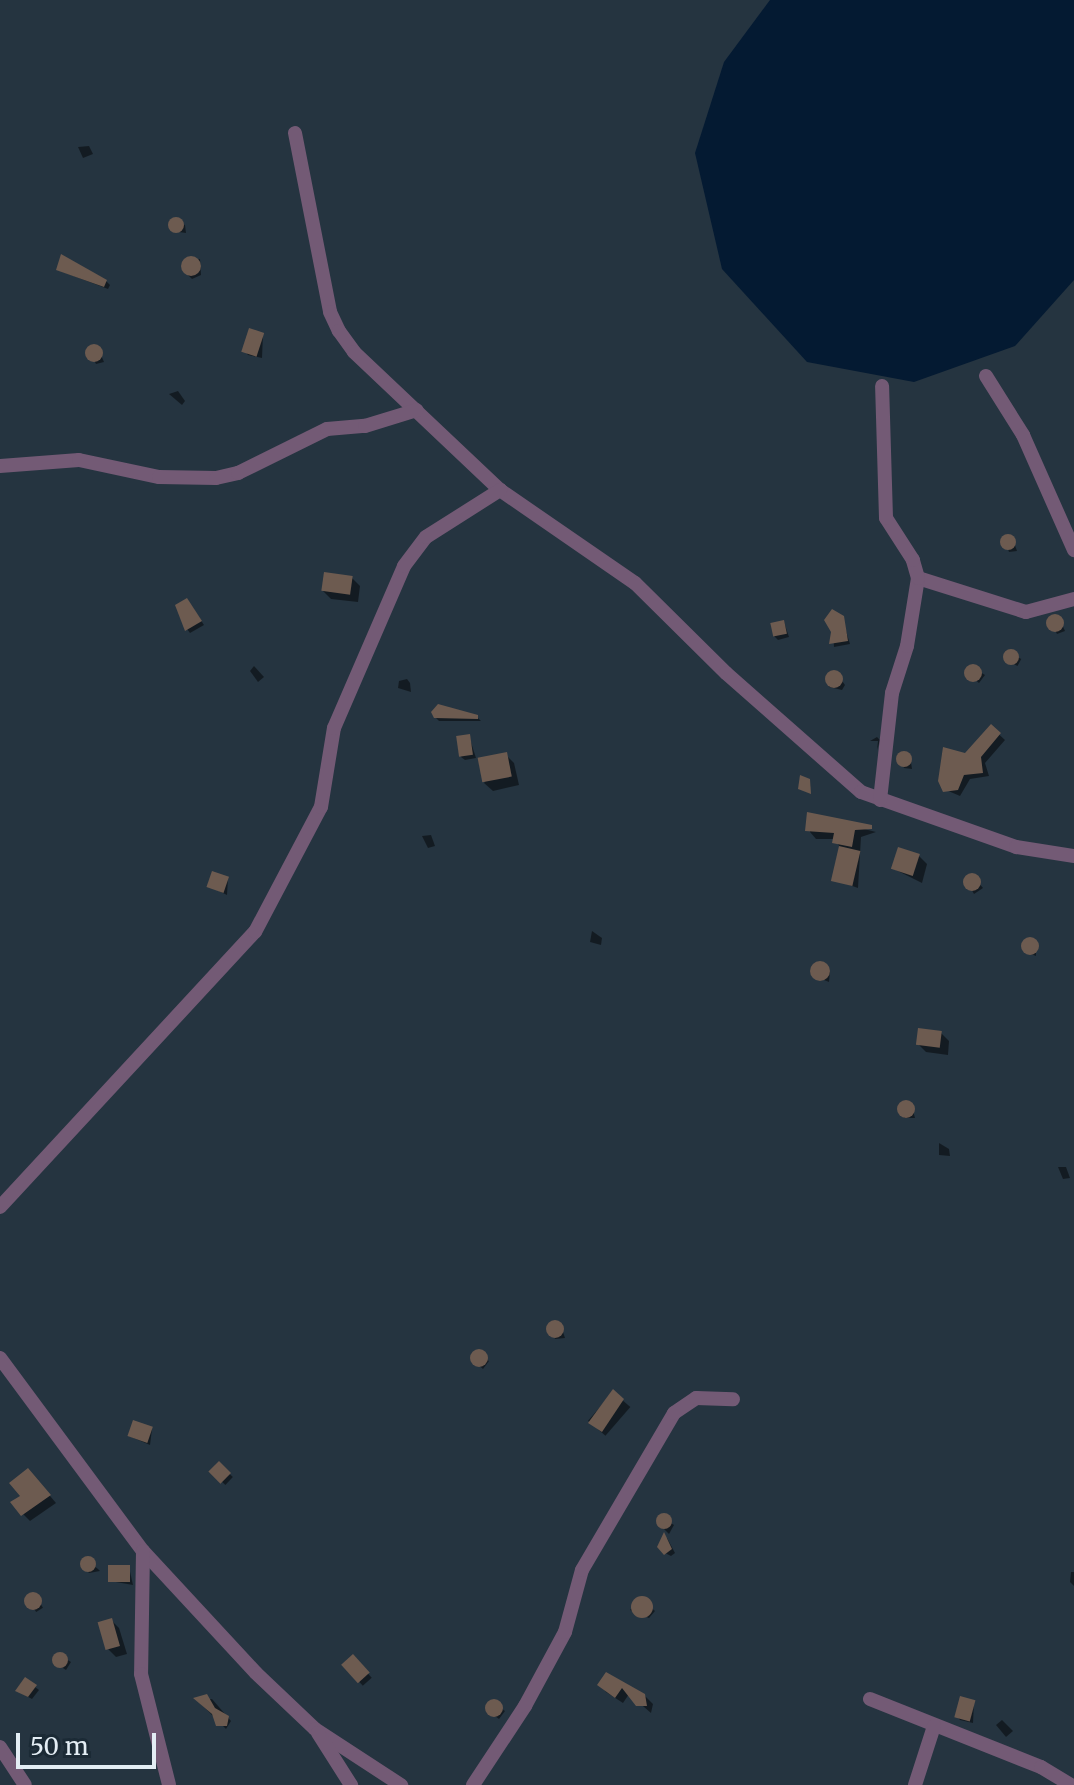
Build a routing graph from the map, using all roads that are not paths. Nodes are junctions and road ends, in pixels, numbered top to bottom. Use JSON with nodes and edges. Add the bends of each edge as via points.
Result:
{"nodes":[{"id":1,"x":295,"y":133,"type":"dead end"},
{"id":2,"x":986,"y":376,"type":"dead end"},
{"id":3,"x":882,"y":386,"type":"dead end"},
{"id":4,"x":417,"y":410,"type":"junction"},
{"id":5,"x":0,"y":466,"type":"edge"},
{"id":6,"x":500,"y":490,"type":"junction"},
{"id":7,"x":1074,"y":550,"type":"edge"},
{"id":8,"x":918,"y":578,"type":"junction"},
{"id":9,"x":1074,"y":599,"type":"edge"},
{"id":10,"x":880,"y":800,"type":"junction"},
{"id":11,"x":1074,"y":856,"type":"edge"},
{"id":12,"x":0,"y":1207,"type":"edge"},
{"id":13,"x":0,"y":1358,"type":"edge"},
{"id":14,"x":733,"y":1399,"type":"dead end"},
{"id":15,"x":143,"y":1551,"type":"junction"},
{"id":16,"x":870,"y":1699,"type":"dead end"},
{"id":17,"x":934,"y":1726,"type":"junction"},
{"id":18,"x":315,"y":1729,"type":"junction"},
{"id":19,"x":0,"y":1747,"type":"edge"},
{"id":20,"x":25,"y":1785,"type":"edge"},
{"id":21,"x":169,"y":1785,"type":"edge"},
{"id":22,"x":351,"y":1785,"type":"edge"},
{"id":23,"x":401,"y":1785,"type":"edge"},
{"id":24,"x":473,"y":1785,"type":"edge"},
{"id":25,"x":915,"y":1785,"type":"edge"},
{"id":26,"x":1071,"y":1785,"type":"edge"}],
"edges":[{"from":1,"to":4,"type":"street","via":[[330,312],[354,352]]},
{"from":2,"to":7,"type":"street","via":[[1023,435]]},
{"from":3,"to":8,"type":"street","via":[[886,518],[913,560]]},
{"from":4,"to":5,"type":"street","via":[[365,426],[327,429],[238,473],[216,478],[159,477],[79,460]]},
{"from":4,"to":6,"type":"street"},
{"from":6,"to":10,"type":"street","via":[[635,583],[847,782]]},
{"from":6,"to":12,"type":"street","via":[[426,537],[408,558],[334,728],[321,807],[255,932]]},
{"from":8,"to":9,"type":"street","via":[[1026,612]]},
{"from":8,"to":10,"type":"street","via":[[907,646],[892,693]]},
{"from":10,"to":11,"type":"street","via":[[1016,847]]},
{"from":13,"to":15,"type":"street"},
{"from":14,"to":24,"type":"street","via":[[696,1398],[674,1413],[582,1570],[565,1632]]},
{"from":15,"to":18,"type":"street"},
{"from":15,"to":21,"type":"street","via":[[141,1674]]},
{"from":16,"to":17,"type":"street"},
{"from":17,"to":25,"type":"street"},
{"from":17,"to":26,"type":"street","via":[[1041,1767]]},
{"from":18,"to":22,"type":"street"},
{"from":18,"to":23,"type":"street"},
{"from":19,"to":20,"type":"street"}]}
